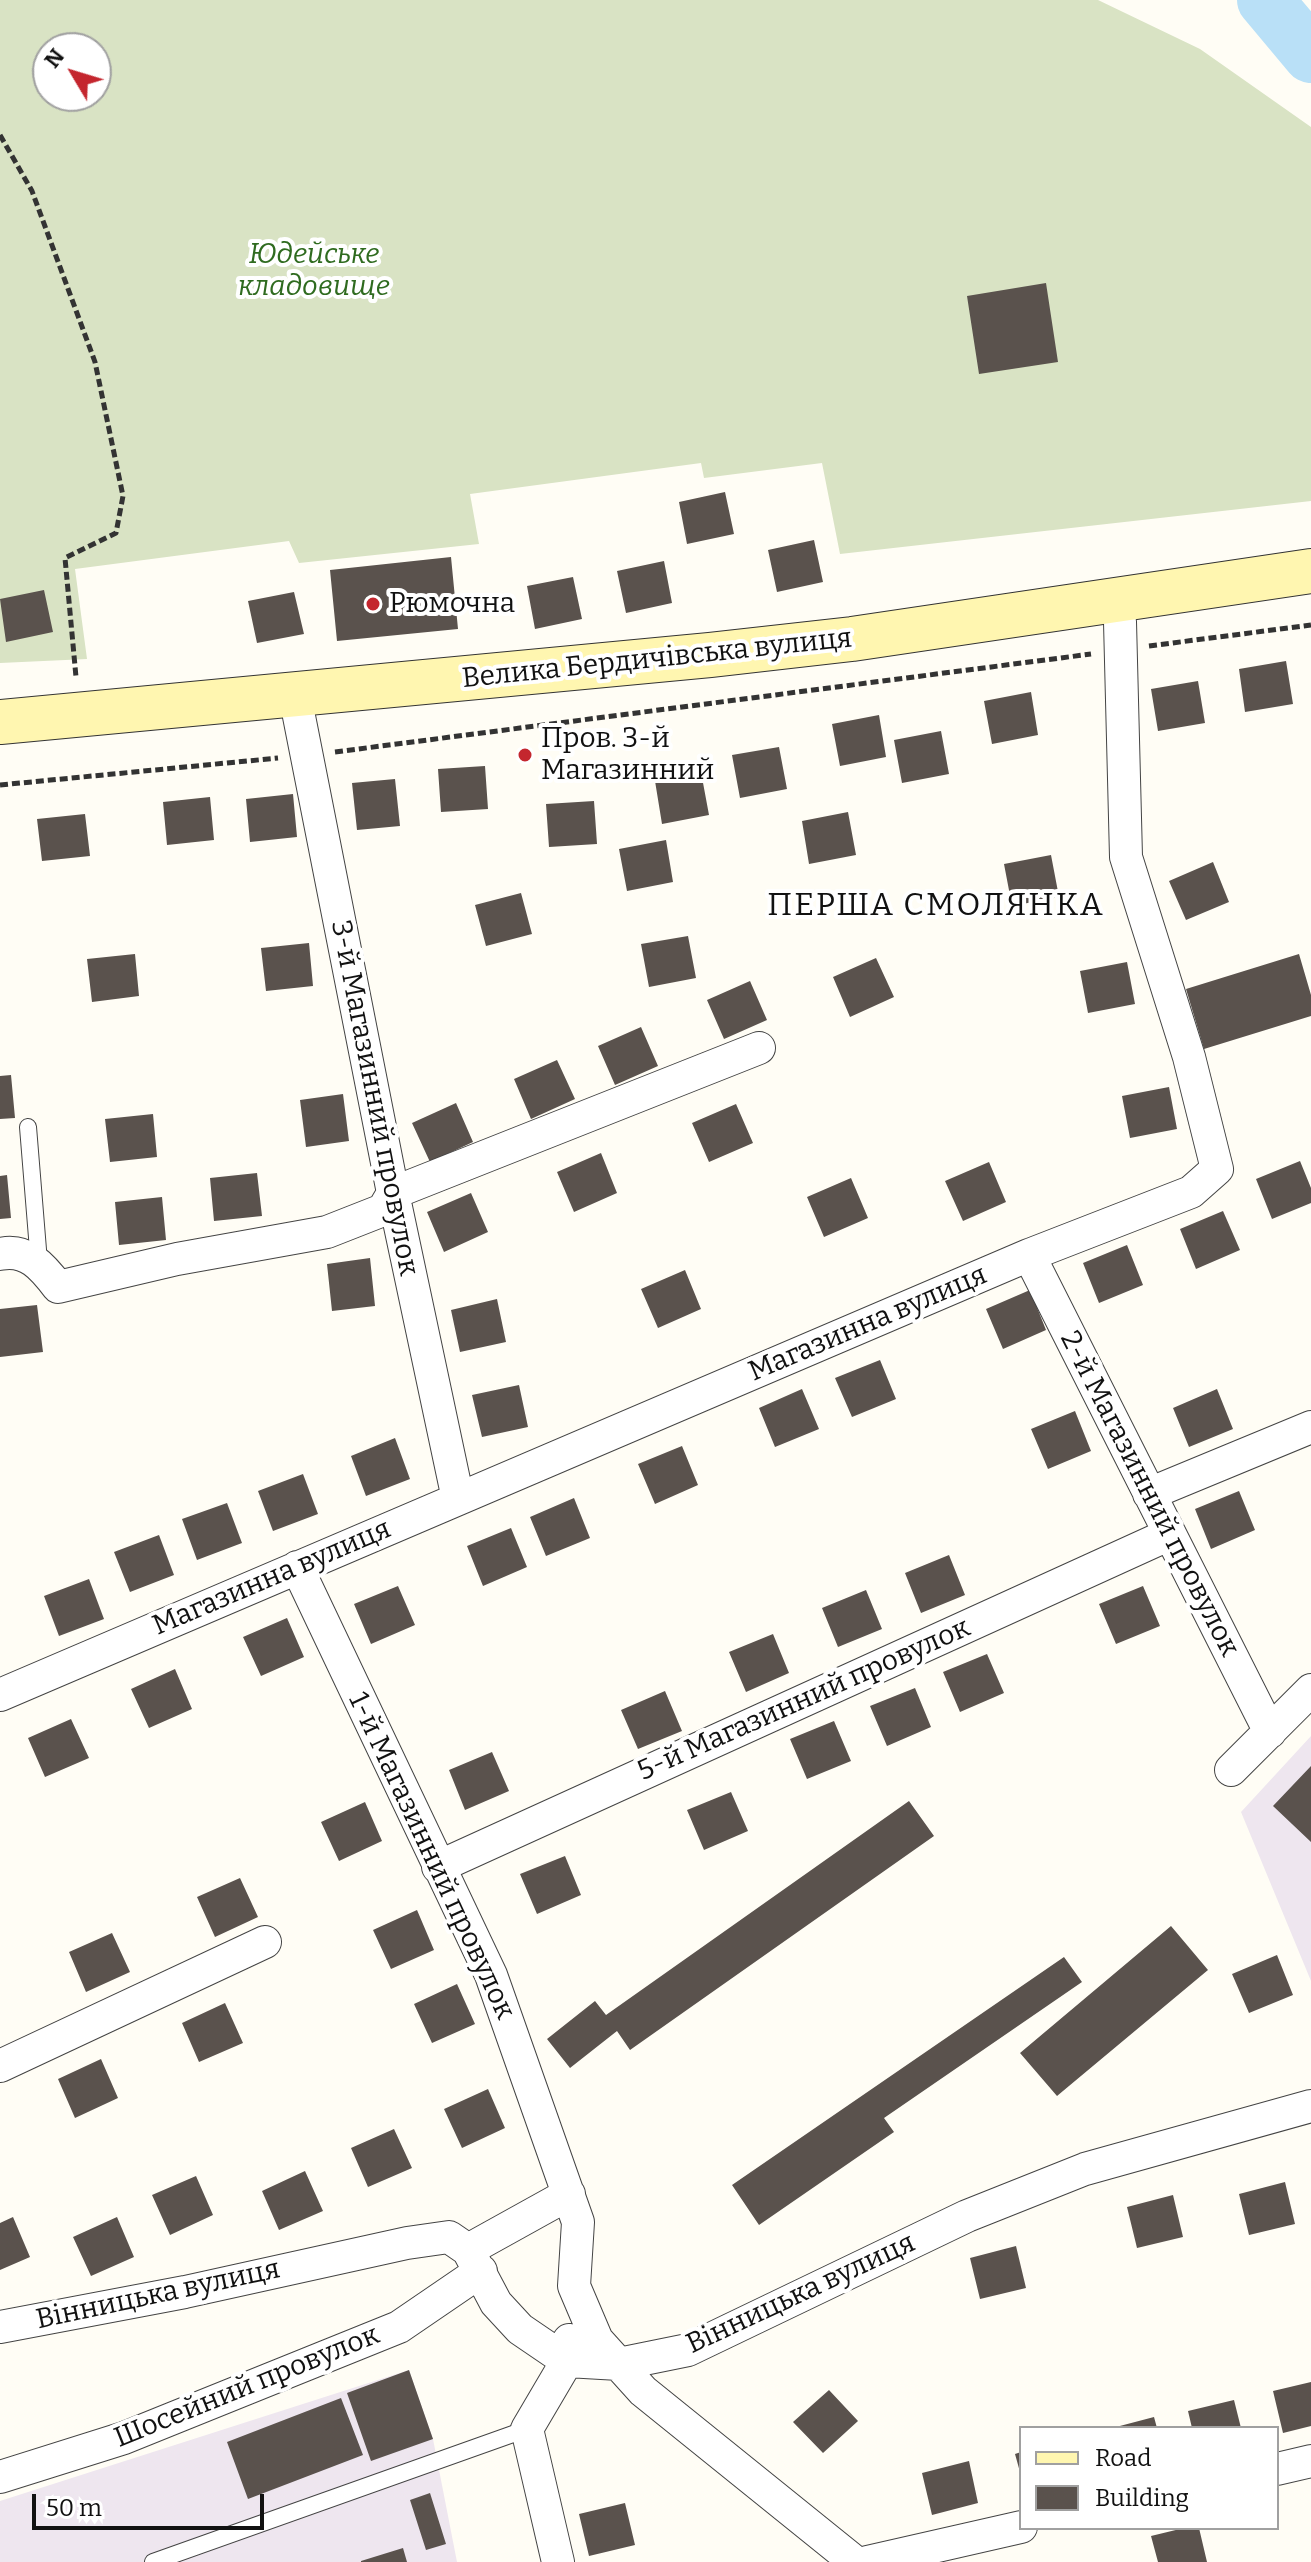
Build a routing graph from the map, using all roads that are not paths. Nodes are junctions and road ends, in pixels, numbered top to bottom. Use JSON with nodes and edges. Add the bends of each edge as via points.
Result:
{"nodes":[{"id":1,"x":1311,"y":571,"type":"edge"},
{"id":2,"x":1311,"y":596,"type":"edge"},
{"id":3,"x":1120,"y":636,"type":"junction"},
{"id":4,"x":0,"y":722,"type":"edge"},
{"id":5,"x":299,"y":723,"type":"junction"},
{"id":6,"x":0,"y":744,"type":"edge"},
{"id":7,"x":759,"y":1048,"type":"dead end"},
{"id":8,"x":28,"y":1127,"type":"dead end"},
{"id":9,"x":393,"y":1193,"type":"junction"},
{"id":10,"x":0,"y":1254,"type":"edge"},
{"id":11,"x":1029,"y":1255,"type":"junction"},
{"id":12,"x":39,"y":1262,"type":"junction"},
{"id":13,"x":1311,"y":1427,"type":"edge"},
{"id":14,"x":1149,"y":1494,"type":"junction"},
{"id":15,"x":458,"y":1499,"type":"junction"},
{"id":16,"x":1170,"y":1534,"type":"junction"},
{"id":17,"x":297,"y":1567,"type":"junction"},
{"id":18,"x":1311,"y":1690,"type":"edge"},
{"id":19,"x":0,"y":1695,"type":"edge"},
{"id":20,"x":1270,"y":1732,"type":"junction"},
{"id":21,"x":1231,"y":1770,"type":"dead end"},
{"id":22,"x":438,"y":1867,"type":"junction"},
{"id":23,"x":265,"y":1942,"type":"dead end"},
{"id":24,"x":0,"y":2066,"type":"edge"},
{"id":25,"x":1309,"y":2114,"type":"edge"},
{"id":26,"x":569,"y":2194,"type":"junction"},
{"id":27,"x":474,"y":2261,"type":"junction"},
{"id":28,"x":574,"y":2286,"type":"junction"},
{"id":29,"x":0,"y":2327,"type":"edge"},
{"id":30,"x":567,"y":2361,"type":"junction"},
{"id":31,"x":619,"y":2364,"type":"junction"},
{"id":32,"x":527,"y":2429,"type":"junction"},
{"id":33,"x":1311,"y":2461,"type":"edge"},
{"id":34,"x":1279,"y":2469,"type":"edge"},
{"id":35,"x":0,"y":2477,"type":"edge"},
{"id":36,"x":1019,"y":2527,"type":"edge"},
{"id":37,"x":153,"y":2562,"type":"edge"},
{"id":38,"x":558,"y":2562,"type":"edge"},
{"id":39,"x":855,"y":2562,"type":"edge"},
{"id":40,"x":867,"y":2562,"type":"edge"}],
"edges":[{"from":1,"to":5,"type":"main road","name":"Велика Бердичівська вулиця"},
{"from":2,"to":3,"type":"main road","name":"Велика Бердичівська вулиця"},
{"from":3,"to":5,"type":"main road","name":"Велика Бердичівська вулиця"},
{"from":3,"to":11,"type":"street","name":"Магазинна вулиця","via":[[1126,857],[1189,1057],[1217,1169],[1191,1192]]},
{"from":4,"to":5,"type":"main road","name":"Велика Бердичівська вулиця","via":[[79,714]]},
{"from":5,"to":6,"type":"main road","name":"Велика Бердичівська вулиця"},
{"from":5,"to":9,"type":"street","name":"3-й Магазинний провулок"},
{"from":7,"to":9,"type":"street"},
{"from":8,"to":12,"type":"lane"},
{"from":9,"to":12,"type":"street","via":[[383,1210],[327,1232],[58,1287]]},
{"from":9,"to":15,"type":"street","name":"3-й Магазинний провулок"},
{"from":10,"to":12,"type":"street","via":[[11,1252]]},
{"from":11,"to":14,"type":"street","name":"2-й Магазинний провулок"},
{"from":11,"to":15,"type":"street","name":"Магазинна вулиця"},
{"from":13,"to":14,"type":"street"},
{"from":14,"to":16,"type":"street","name":"2-й Магазинний провулок"},
{"from":15,"to":17,"type":"street","name":"Магазинна вулиця"},
{"from":16,"to":20,"type":"street","name":"2-й Магазинний провулок"},
{"from":16,"to":22,"type":"street","name":"5-й Магазинний провулок"},
{"from":17,"to":19,"type":"street","name":"Магазинна вулиця"},
{"from":17,"to":22,"type":"street","name":"1-й Магазинний провулок"},
{"from":18,"to":20,"type":"street"},
{"from":20,"to":21,"type":"street"},
{"from":22,"to":26,"type":"street","name":"1-й Магазинний провулок","via":[[491,1975]]},
{"from":23,"to":24,"type":"street"},
{"from":25,"to":31,"type":"street","name":"Вінницька вулиця","via":[[1085,2169],[954,2222],[688,2350]]},
{"from":26,"to":27,"type":"street","name":"Шосейний провулок"},
{"from":26,"to":28,"type":"street","name":"1-й Магазинний провулок","via":[[578,2222]]},
{"from":27,"to":29,"type":"street","name":"Вінницька вулиця","via":[[449,2237]]},
{"from":27,"to":30,"type":"street","via":[[496,2303],[520,2329]]},
{"from":27,"to":35,"type":"street","name":"Шосейний провулок","via":[[399,2327],[124,2438]]},
{"from":28,"to":30,"type":"street","name":"1-й Магазинний провулок"},
{"from":28,"to":31,"type":"street","via":[[597,2340]]},
{"from":30,"to":31,"type":"street","name":"Вінницька вулиця"},
{"from":30,"to":32,"type":"street"},
{"from":31,"to":39,"type":"street","via":[[643,2391]]},
{"from":32,"to":37,"type":"lane"},
{"from":32,"to":38,"type":"street"},
{"from":33,"to":34,"type":"street"},
{"from":36,"to":40,"type":"street"}]}
